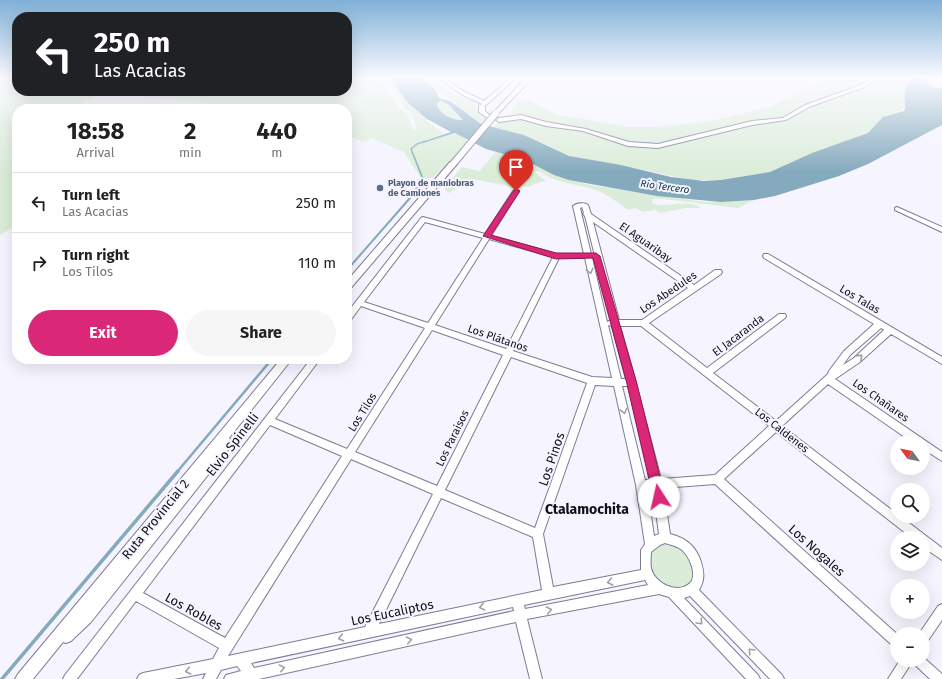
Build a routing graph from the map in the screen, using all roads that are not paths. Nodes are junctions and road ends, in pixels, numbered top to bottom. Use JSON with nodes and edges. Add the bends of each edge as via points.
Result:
{"nodes":[{"id":1,"x":482,"y":109,"type":"edge"},
{"id":2,"x":503,"y":109,"type":"edge"},
{"id":3,"x":802,"y":109,"type":"edge"},
{"id":4,"x":498,"y":116,"type":"junction"},
{"id":5,"x":489,"y":117,"type":"dead end"},
{"id":6,"x":516,"y":191,"type":"dead end"},
{"id":7,"x":582,"y":208,"type":"junction"},
{"id":8,"x":897,"y":209,"type":"dead end"},
{"id":9,"x":942,"y":230,"type":"edge"},
{"id":10,"x":487,"y":236,"type":"junction"},
{"id":11,"x":556,"y":256,"type":"junction"},
{"id":12,"x":596,"y":256,"type":"junction"},
{"id":13,"x":766,"y":256,"type":"dead end"},
{"id":14,"x":587,"y":257,"type":"junction"},
{"id":15,"x":718,"y":272,"type":"dead end"},
{"id":16,"x":352,"y":281,"type":"edge"},
{"id":17,"x":693,"y":288,"type":"junction"},
{"id":18,"x":359,"y":303,"type":"junction"},
{"id":19,"x":352,"y":312,"type":"edge"},
{"id":20,"x":782,"y":316,"type":"dead end"},
{"id":21,"x":615,"y":323,"type":"junction"},
{"id":22,"x":643,"y":323,"type":"junction"},
{"id":23,"x":603,"y":324,"type":"junction"},
{"id":24,"x":880,"y":324,"type":"junction"},
{"id":25,"x":430,"y":326,"type":"junction"},
{"id":26,"x":890,"y":330,"type":"junction"},
{"id":27,"x":507,"y":352,"type":"junction"},
{"id":28,"x":942,"y":361,"type":"edge"},
{"id":29,"x":283,"y":364,"type":"edge"},
{"id":30,"x":312,"y":364,"type":"edge"},
{"id":31,"x":708,"y":372,"type":"junction"},
{"id":32,"x":828,"y":379,"type":"junction"},
{"id":33,"x":592,"y":381,"type":"junction"},
{"id":34,"x":618,"y":384,"type":"junction"},
{"id":35,"x":632,"y":384,"type":"junction"},
{"id":36,"x":268,"y":420,"type":"junction"},
{"id":37,"x":776,"y":426,"type":"junction"},
{"id":38,"x":910,"y":435,"type":"edge"},
{"id":39,"x":930,"y":449,"type":"edge"},
{"id":40,"x":350,"y":454,"type":"junction"},
{"id":41,"x":942,"y":457,"type":"edge"},
{"id":42,"x":717,"y":479,"type":"junction"},
{"id":43,"x":657,"y":484,"type":"junction"},
{"id":44,"x":641,"y":485,"type":"junction"},
{"id":45,"x":439,"y":492,"type":"junction"},
{"id":46,"x":911,"y":531,"type":"edge"},
{"id":47,"x":538,"y":534,"type":"junction"},
{"id":48,"x":665,"y":538,"type":"junction"},
{"id":49,"x":650,"y":544,"type":"junction"},
{"id":50,"x":930,"y":546,"type":"edge"},
{"id":51,"x":942,"y":555,"type":"edge"},
{"id":52,"x":648,"y":574,"type":"junction"},
{"id":53,"x":660,"y":588,"type":"junction"},
{"id":54,"x":692,"y":590,"type":"junction"},
{"id":55,"x":548,"y":593,"type":"junction"},
{"id":56,"x":134,"y":594,"type":"junction"},
{"id":57,"x":673,"y":594,"type":"junction"},
{"id":58,"x":517,"y":600,"type":"junction"},
{"id":59,"x":942,"y":610,"type":"edge"},
{"id":60,"x":521,"y":615,"type":"junction"},
{"id":61,"x":930,"y":628,"type":"edge"},
{"id":62,"x":369,"y":632,"type":"junction"},
{"id":63,"x":890,"y":636,"type":"edge"},
{"id":64,"x":227,"y":646,"type":"junction"},
{"id":65,"x":239,"y":659,"type":"junction"},
{"id":66,"x":215,"y":666,"type":"junction"},
{"id":67,"x":902,"y":667,"type":"edge"},
{"id":68,"x":925,"y":667,"type":"edge"},
{"id":69,"x":254,"y":677,"type":"edge"},
{"id":70,"x":23,"y":679,"type":"edge"},
{"id":71,"x":69,"y":679,"type":"edge"},
{"id":72,"x":143,"y":679,"type":"edge"},
{"id":73,"x":209,"y":679,"type":"edge"},
{"id":74,"x":230,"y":679,"type":"edge"},
{"id":75,"x":536,"y":679,"type":"edge"},
{"id":76,"x":754,"y":679,"type":"edge"},
{"id":77,"x":778,"y":679,"type":"edge"},
{"id":78,"x":894,"y":679,"type":"edge"},
{"id":79,"x":939,"y":679,"type":"edge"}],
"edges":[{"from":1,"to":5,"type":"street"},
{"from":2,"to":4,"type":"main road"},
{"from":3,"to":4,"type":"street","via":[[784,119],[752,123],[658,146],[628,144],[584,130],[521,117]]},
{"from":4,"to":16,"type":"main road","via":[[414,207]]},
{"from":6,"to":10,"type":"street","name":"Los Tilos"},
{"from":7,"to":12,"type":"street"},
{"from":7,"to":14,"type":"street"},
{"from":7,"to":17,"type":"street","name":"El Aguaribay"},
{"from":8,"to":9,"type":"street"},
{"from":10,"to":11,"type":"street"},
{"from":10,"to":18,"type":"street","via":[[423,219]]},
{"from":10,"to":25,"type":"street","name":"Los Tilos"},
{"from":11,"to":14,"type":"street"},
{"from":11,"to":27,"type":"street","name":"Los Paraisos"},
{"from":12,"to":14,"type":"street"},
{"from":12,"to":21,"type":"street"},
{"from":13,"to":24,"type":"street","name":"Los Talas"},
{"from":14,"to":23,"type":"street","one_way":true},
{"from":15,"to":17,"type":"street","name":"Los Abedules"},
{"from":17,"to":22,"type":"street","name":"Los Abedules"},
{"from":18,"to":19,"type":"street"},
{"from":18,"to":25,"type":"street","name":"Los Plátanos"},
{"from":20,"to":31,"type":"street","name":"El Jacaranda"},
{"from":21,"to":22,"type":"street","name":"Los Abedules"},
{"from":21,"to":23,"type":"street","name":"Los Abedules"},
{"from":21,"to":35,"type":"street"},
{"from":22,"to":31,"type":"street","name":"Los Caldenes"},
{"from":23,"to":34,"type":"street"},
{"from":24,"to":26,"type":"street","name":"Los Talas"},
{"from":24,"to":32,"type":"street","via":[[847,353]]},
{"from":25,"to":27,"type":"street","name":"Los Plátanos"},
{"from":25,"to":40,"type":"street","name":"Los Tilos"},
{"from":26,"to":28,"type":"street","name":"Los Talas"},
{"from":32,"to":26,"type":"street","one_way":true,"via":[[857,360]]},
{"from":27,"to":33,"type":"street","name":"Los Plátanos"},
{"from":27,"to":45,"type":"street","name":"Los Paraisos"},
{"from":29,"to":70,"type":"main road","name":"Ruta Provincial 2"},
{"from":30,"to":36,"type":"street","name":"Elvio Spinelli"},
{"from":31,"to":37,"type":"street","name":"Los Caldenes"},
{"from":32,"to":37,"type":"street"},
{"from":32,"to":38,"type":"street","name":"Los Chañares"},
{"from":33,"to":34,"type":"street","name":"Los Plátanos"},
{"from":33,"to":47,"type":"street","name":"Los Pinos"},
{"from":34,"to":35,"type":"street","name":"Los Plátanos"},
{"from":34,"to":44,"type":"street","one_way":true},
{"from":35,"to":43,"type":"street"},
{"from":36,"to":40,"type":"street"},
{"from":36,"to":56,"type":"street","name":"Elvio Spinelli"},
{"from":37,"to":42,"type":"street"},
{"from":37,"to":46,"type":"street","name":"Los Caldenes"},
{"from":39,"to":41,"type":"street"},
{"from":40,"to":45,"type":"street"},
{"from":40,"to":64,"type":"street","name":"Los Tilos"},
{"from":42,"to":43,"type":"street"},
{"from":42,"to":63,"type":"street","name":"Los Nogales"},
{"from":43,"to":44,"type":"street"},
{"from":43,"to":48,"type":"street"},
{"from":44,"to":49,"type":"street"},
{"from":45,"to":47,"type":"street"},
{"from":45,"to":62,"type":"street","name":"Los Paraisos"},
{"from":47,"to":55,"type":"street","name":"Los Pinos"},
{"from":48,"to":49,"type":"street"},
{"from":48,"to":54,"type":"street","via":[[680,542],[695,557],[699,577]]},
{"from":49,"to":52,"type":"street","via":[[644,558]]},
{"from":50,"to":51,"type":"street"},
{"from":52,"to":53,"type":"street"},
{"from":52,"to":55,"type":"street","name":"Los Eucaliptos","one_way":true},
{"from":53,"to":57,"type":"street"},
{"from":60,"to":53,"type":"street","one_way":true},
{"from":54,"to":57,"type":"street"},
{"from":77,"to":54,"type":"street","one_way":true},
{"from":55,"to":58,"type":"street","name":"Los Eucaliptos"},
{"from":56,"to":64,"type":"street","name":"Los Robles"},
{"from":56,"to":71,"type":"street","name":"Elvio Spinelli"},
{"from":57,"to":76,"type":"street","one_way":true},
{"from":58,"to":60,"type":"street"},
{"from":58,"to":62,"type":"street","name":"Los Eucaliptos","one_way":true},
{"from":59,"to":61,"type":"street"},
{"from":69,"to":60,"type":"street","one_way":true},
{"from":60,"to":75,"type":"street"},
{"from":62,"to":65,"type":"street","name":"Los Eucaliptos","one_way":true},
{"from":64,"to":66,"type":"street","name":"Los Robles"},
{"from":65,"to":66,"type":"street","name":"Los Eucaliptos"},
{"from":65,"to":69,"type":"street"},
{"from":66,"to":72,"type":"street","name":"Los Eucaliptos","one_way":true},
{"from":66,"to":73,"type":"street","name":"Los Robles"},
{"from":67,"to":78,"type":"street"},
{"from":68,"to":79,"type":"street"},
{"from":69,"to":74,"type":"street"}]}
